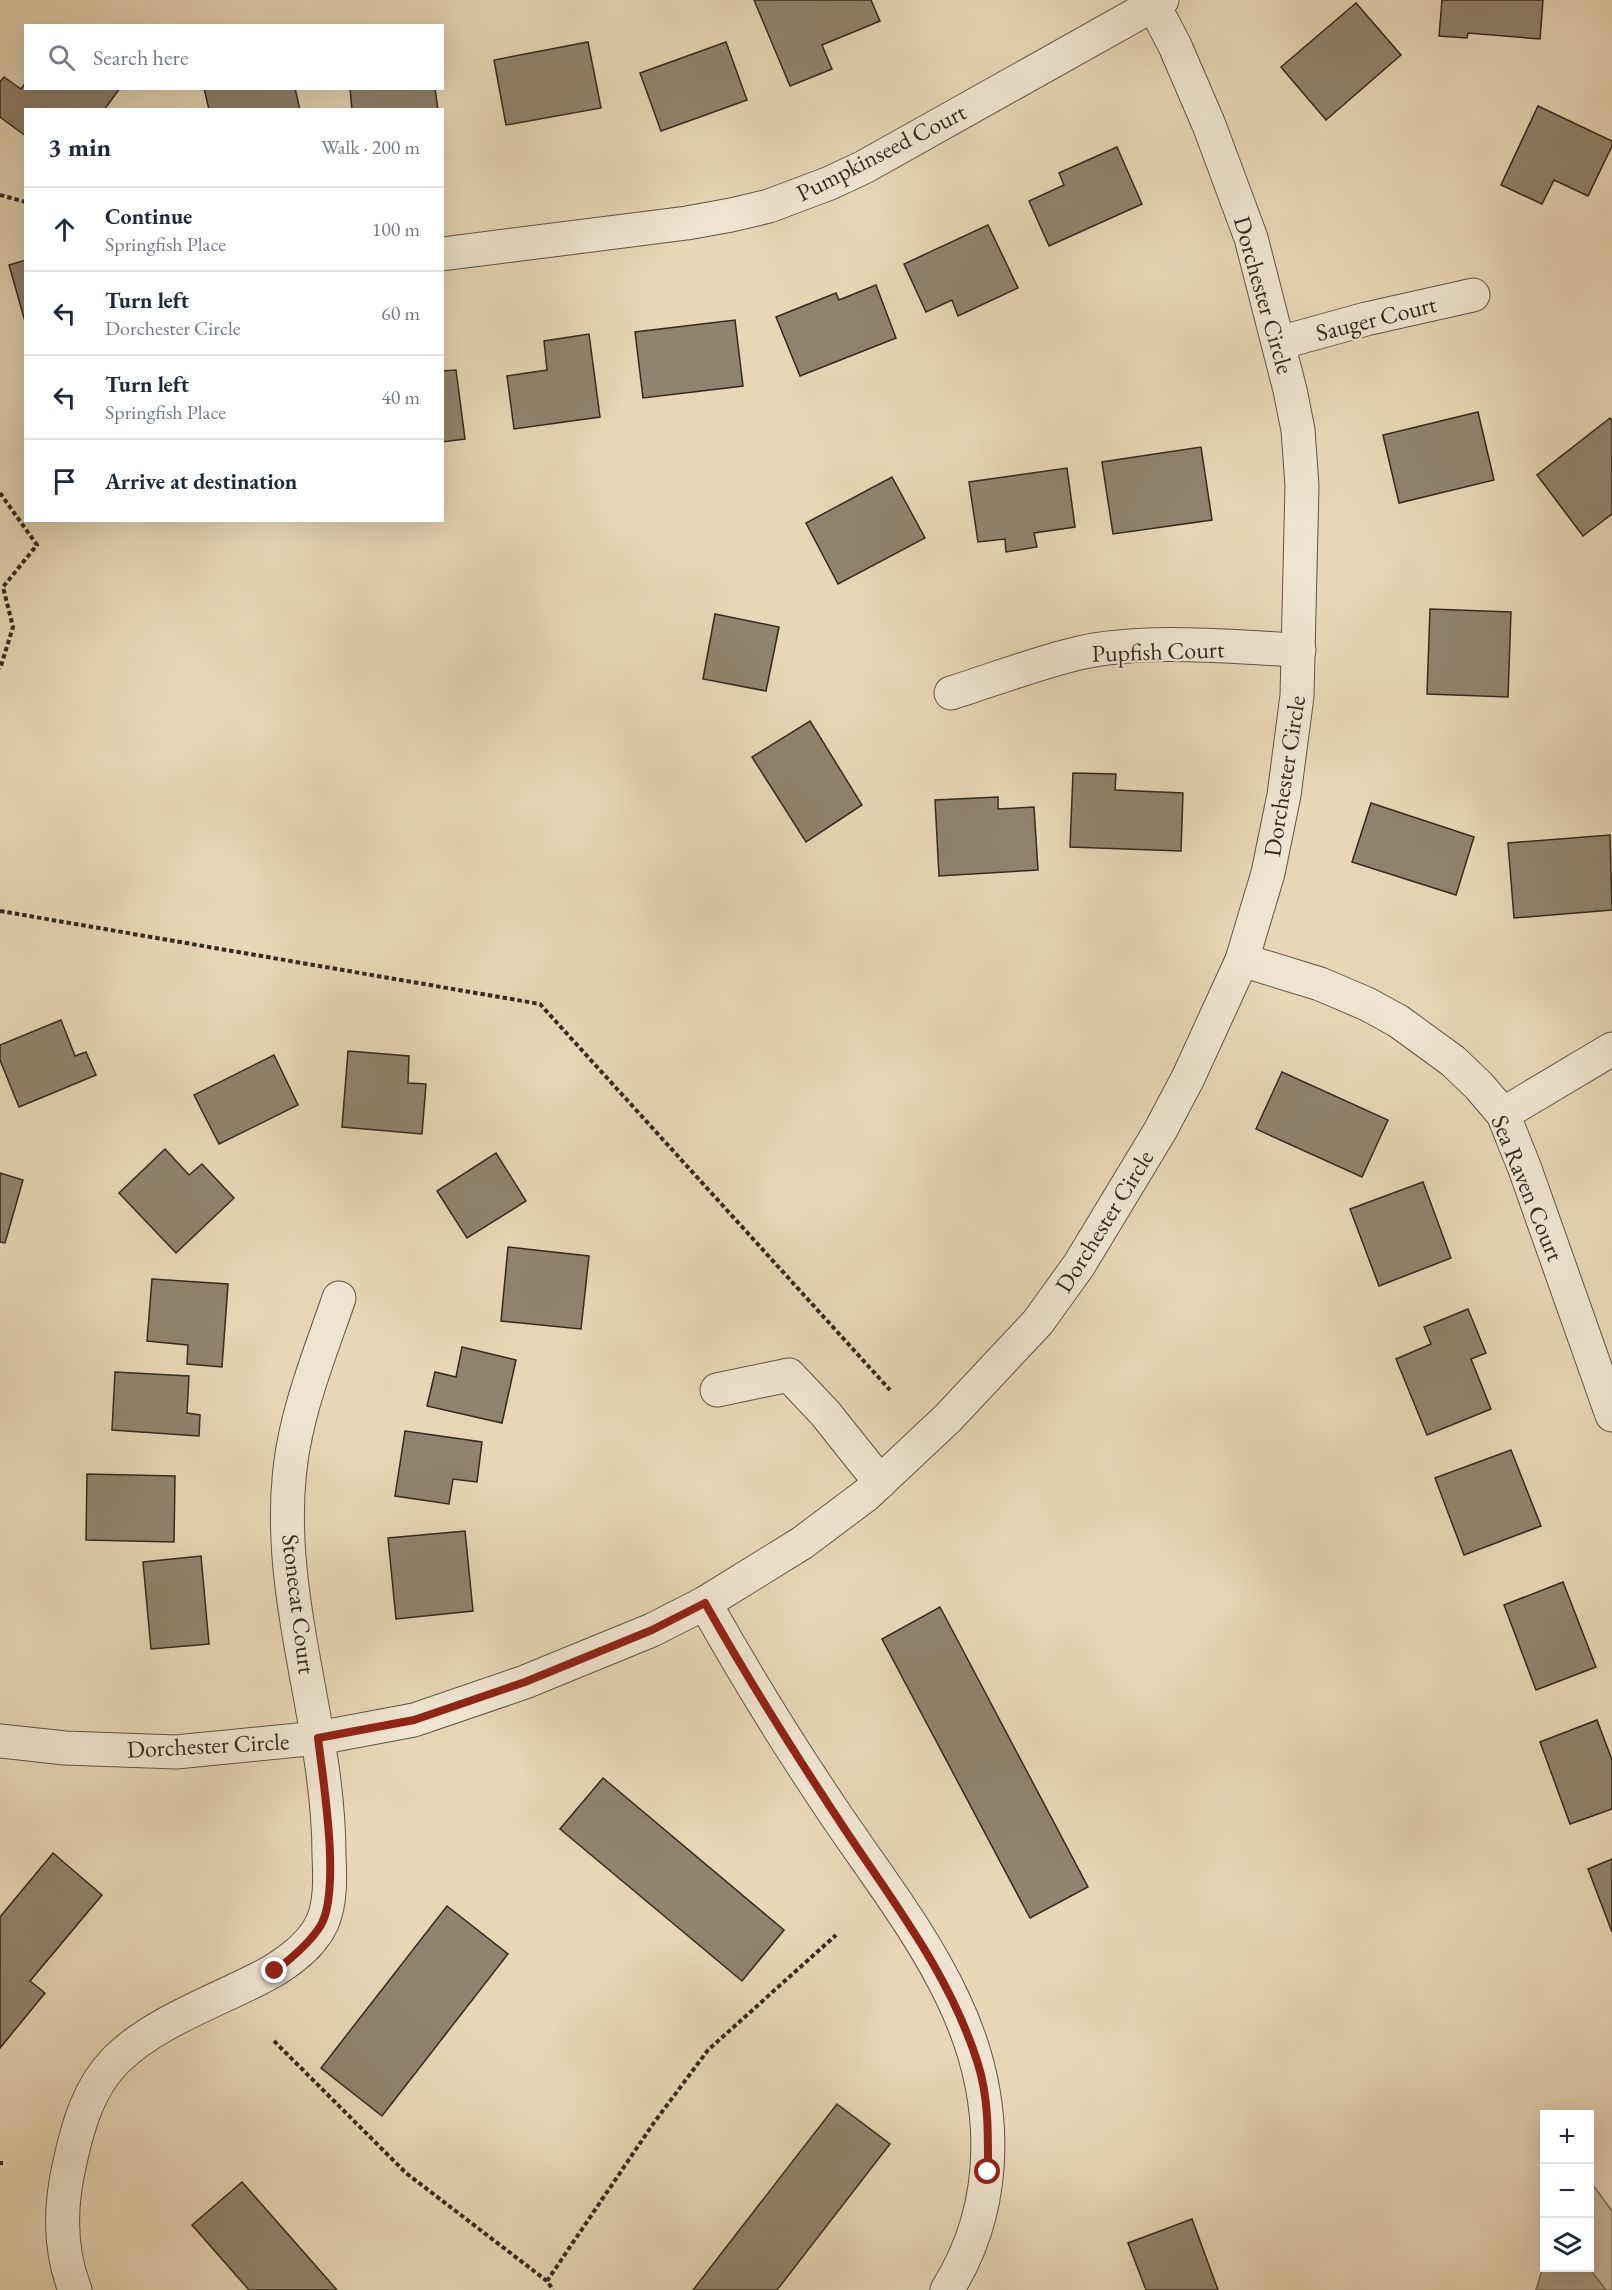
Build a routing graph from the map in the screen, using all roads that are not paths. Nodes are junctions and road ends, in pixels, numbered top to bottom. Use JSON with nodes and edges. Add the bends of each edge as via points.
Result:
{"nodes":[{"id":1,"x":1156,"y":1,"type":"edge"},
{"id":2,"x":444,"y":254,"type":"edge"},
{"id":3,"x":1473,"y":294,"type":"dead end"},
{"id":4,"x":1279,"y":343,"type":"junction"},
{"id":5,"x":1299,"y":650,"type":"junction"},
{"id":6,"x":951,"y":693,"type":"dead end"},
{"id":7,"x":1242,"y":960,"type":"junction"},
{"id":8,"x":1612,"y":1049,"type":"edge"},
{"id":9,"x":1503,"y":1114,"type":"junction"},
{"id":10,"x":339,"y":1298,"type":"dead end"},
{"id":11,"x":717,"y":1390,"type":"dead end"},
{"id":12,"x":1612,"y":1415,"type":"edge"},
{"id":13,"x":880,"y":1482,"type":"junction"},
{"id":14,"x":705,"y":1603,"type":"junction"},
{"id":15,"x":318,"y":1738,"type":"junction"},
{"id":16,"x":0,"y":1741,"type":"edge"},
{"id":17,"x":75,"y":2290,"type":"edge"},
{"id":18,"x":947,"y":2290,"type":"edge"}],
"edges":[{"from":1,"to":2,"type":"street","name":"Pumpkinseed Court","via":[[864,167],[769,206],[687,223]]},
{"from":1,"to":4,"type":"street","name":"Dorchester Circle","via":[[1209,125],[1251,238]]},
{"from":3,"to":4,"type":"street","name":"Sauger Court"},
{"from":4,"to":5,"type":"street","name":"Dorchester Circle","via":[[1298,430],[1302,486]]},
{"from":5,"to":6,"type":"street","name":"Pupfish Court","via":[[1179,646],[1079,653]]},
{"from":5,"to":7,"type":"street","name":"Dorchester Circle","via":[[1284,795],[1268,873]]},
{"from":7,"to":9,"type":"street","name":"Sea Raven Court","via":[[1320,984],[1398,1021],[1453,1061]]},
{"from":7,"to":13,"type":"street","name":"Dorchester Circle","via":[[1160,1131],[1079,1265],[1030,1331],[948,1418]]},
{"from":8,"to":9,"type":"street"},
{"from":9,"to":12,"type":"street","name":"Sea Raven Court"},
{"from":10,"to":15,"type":"street","name":"Stonecat Court","via":[[295,1434],[290,1477],[289,1556]]},
{"from":11,"to":13,"type":"street","via":[[789,1375]]},
{"from":13,"to":14,"type":"street","name":"Dorchester Circle","via":[[802,1543]]},
{"from":14,"to":15,"type":"street","name":"Dorchester Circle","via":[[652,1630],[525,1682],[414,1720]]},
{"from":14,"to":18,"type":"street","via":[[793,1751],[918,1935],[954,2000],[978,2065],[988,2116],[988,2172],[980,2215],[963,2265]]},
{"from":15,"to":16,"type":"street","name":"Dorchester Circle","via":[[176,1752]]},
{"from":15,"to":17,"type":"street","name":"Stonecat Court","via":[[330,1878],[322,1924],[275,1971],[165,2025],[116,2060],[99,2082],[79,2124],[62,2204],[64,2244]]}]}
